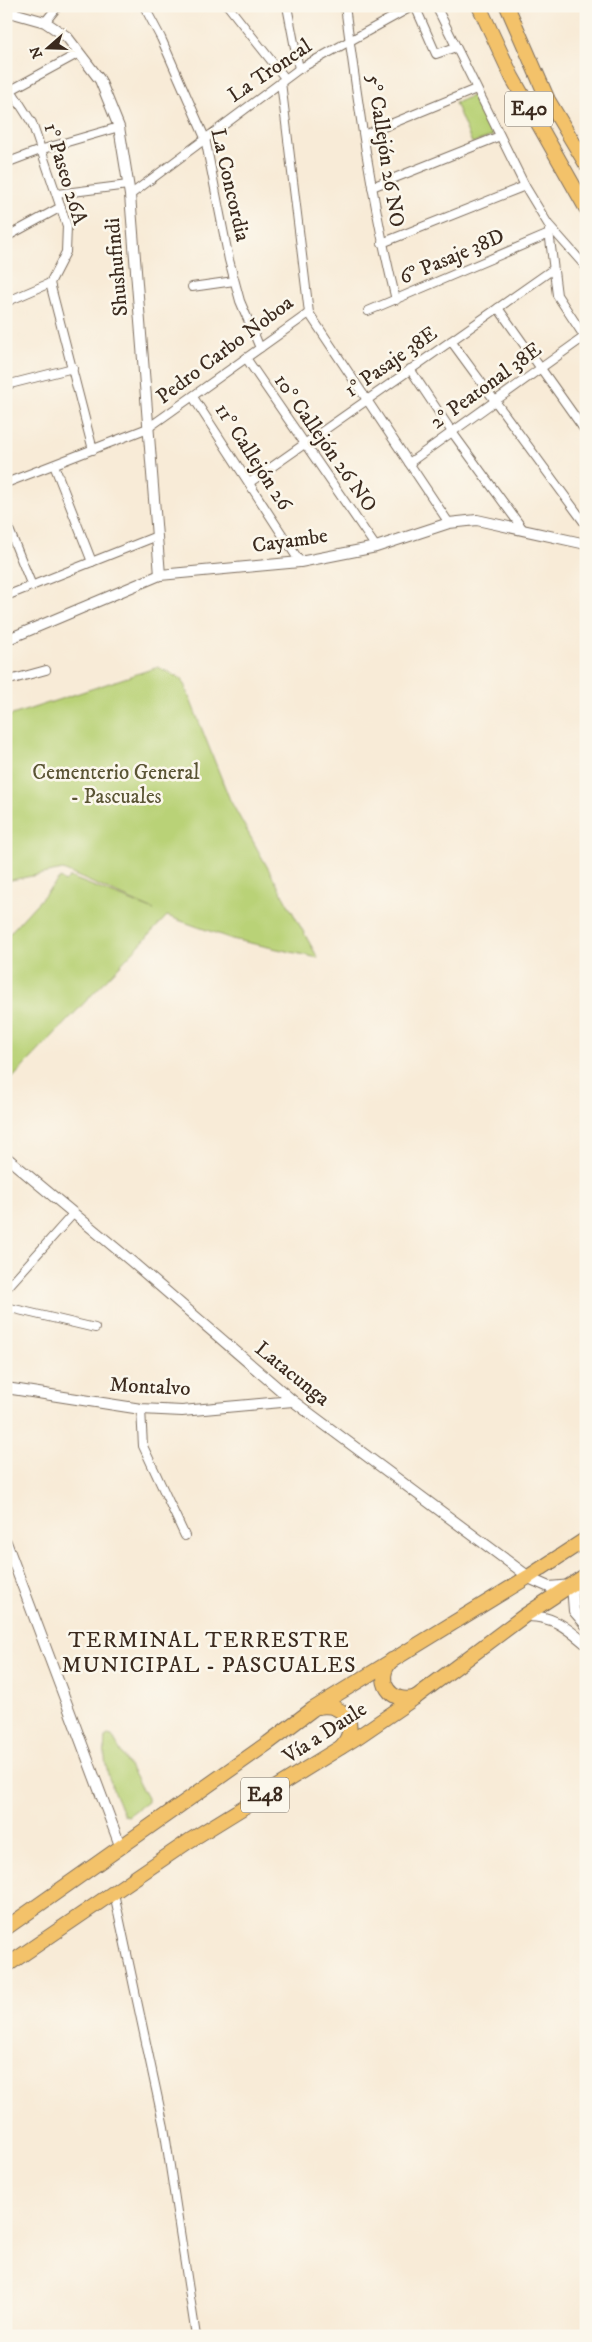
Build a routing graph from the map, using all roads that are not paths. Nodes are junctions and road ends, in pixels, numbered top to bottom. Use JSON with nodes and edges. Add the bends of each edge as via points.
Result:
{"nodes":[{"id":1,"x":58,"y":6,"type":"edge"},
{"id":2,"x":144,"y":6,"type":"edge"},
{"id":3,"x":228,"y":6,"type":"edge"},
{"id":4,"x":287,"y":6,"type":"edge"},
{"id":5,"x":345,"y":6,"type":"edge"},
{"id":6,"x":414,"y":6,"type":"edge"},
{"id":7,"x":436,"y":6,"type":"edge"},
{"id":8,"x":479,"y":6,"type":"edge"},
{"id":9,"x":507,"y":6,"type":"edge"},
{"id":10,"x":6,"y":11,"type":"edge"},
{"id":11,"x":45,"y":22,"type":"junction"},
{"id":12,"x":350,"y":40,"type":"junction"},
{"id":13,"x":456,"y":47,"type":"junction"},
{"id":14,"x":78,"y":53,"type":"junction"},
{"id":15,"x":299,"y":69,"type":"junction"},
{"id":16,"x":283,"y":80,"type":"junction"},
{"id":17,"x":9,"y":89,"type":"edge"},
{"id":18,"x":476,"y":89,"type":"junction"},
{"id":19,"x":119,"y":127,"type":"junction"},
{"id":20,"x":364,"y":135,"type":"junction"},
{"id":21,"x":500,"y":136,"type":"junction"},
{"id":22,"x":205,"y":138,"type":"junction"},
{"id":23,"x":43,"y":149,"type":"junction"},
{"id":24,"x":6,"y":163,"type":"edge"},
{"id":25,"x":586,"y":164,"type":"edge"},
{"id":26,"x":525,"y":186,"type":"junction"},
{"id":27,"x":372,"y":187,"type":"junction"},
{"id":28,"x":129,"y":190,"type":"junction"},
{"id":29,"x":57,"y":194,"type":"junction"},
{"id":30,"x":61,"y":207,"type":"junction"},
{"id":31,"x":586,"y":208,"type":"edge"},
{"id":32,"x":548,"y":224,"type":"junction"},
{"id":33,"x":549,"y":234,"type":"junction"},
{"id":34,"x":6,"y":237,"type":"edge"},
{"id":35,"x":382,"y":243,"type":"junction"},
{"id":36,"x":586,"y":267,"type":"edge"},
{"id":37,"x":552,"y":270,"type":"junction"},
{"id":38,"x":234,"y":281,"type":"junction"},
{"id":39,"x":50,"y":283,"type":"junction"},
{"id":40,"x":192,"y":287,"type":"dead end"},
{"id":41,"x":396,"y":300,"type":"junction"},
{"id":42,"x":6,"y":302,"type":"edge"},
{"id":43,"x":498,"y":308,"type":"junction"},
{"id":44,"x":368,"y":311,"type":"dead end"},
{"id":45,"x":309,"y":313,"type":"junction"},
{"id":46,"x":585,"y":338,"type":"edge"},
{"id":47,"x":451,"y":341,"type":"junction"},
{"id":48,"x":260,"y":348,"type":"junction"},
{"id":49,"x":246,"y":358,"type":"junction"},
{"id":50,"x":72,"y":368,"type":"junction"},
{"id":51,"x":540,"y":368,"type":"junction"},
{"id":52,"x":410,"y":369,"type":"junction"},
{"id":53,"x":6,"y":385,"type":"edge"},
{"id":54,"x":192,"y":397,"type":"junction"},
{"id":55,"x":367,"y":400,"type":"junction"},
{"id":56,"x":495,"y":401,"type":"junction"},
{"id":57,"x":148,"y":428,"type":"junction"},
{"id":58,"x":452,"y":432,"type":"junction"},
{"id":59,"x":586,"y":432,"type":"edge"},
{"id":60,"x":305,"y":444,"type":"junction"},
{"id":61,"x":92,"y":450,"type":"junction"},
{"id":62,"x":409,"y":463,"type":"junction"},
{"id":63,"x":54,"y":465,"type":"junction"},
{"id":64,"x":6,"y":483,"type":"edge"},
{"id":65,"x":249,"y":483,"type":"junction"},
{"id":66,"x":6,"y":522,"type":"edge"},
{"id":67,"x":449,"y":524,"type":"junction"},
{"id":68,"x":586,"y":525,"type":"edge"},
{"id":69,"x":522,"y":528,"type":"junction"},
{"id":70,"x":157,"y":536,"type":"junction"},
{"id":71,"x":586,"y":544,"type":"edge"},
{"id":72,"x":376,"y":547,"type":"junction"},
{"id":73,"x":92,"y":562,"type":"junction"},
{"id":74,"x":300,"y":562,"type":"junction"},
{"id":75,"x":160,"y":575,"type":"junction"},
{"id":76,"x":32,"y":586,"type":"junction"},
{"id":77,"x":6,"y":596,"type":"edge"},
{"id":78,"x":6,"y":640,"type":"edge"},
{"id":79,"x":46,"y":670,"type":"dead end"},
{"id":80,"x":6,"y":681,"type":"edge"},
{"id":81,"x":6,"y":1157,"type":"edge"},
{"id":82,"x":73,"y":1214,"type":"junction"},
{"id":83,"x":6,"y":1289,"type":"edge"},
{"id":84,"x":6,"y":1307,"type":"edge"},
{"id":85,"x":95,"y":1328,"type":"dead end"},
{"id":86,"x":6,"y":1388,"type":"edge"},
{"id":87,"x":293,"y":1401,"type":"junction"},
{"id":88,"x":141,"y":1409,"type":"junction"},
{"id":89,"x":185,"y":1536,"type":"dead end"},
{"id":90,"x":586,"y":1539,"type":"edge"},
{"id":91,"x":6,"y":1542,"type":"edge"},
{"id":92,"x":586,"y":1575,"type":"edge"},
{"id":93,"x":528,"y":1576,"type":"junction"},
{"id":94,"x":572,"y":1585,"type":"junction"},
{"id":95,"x":524,"y":1616,"type":"junction"},
{"id":96,"x":586,"y":1625,"type":"edge"},
{"id":97,"x":586,"y":1644,"type":"edge"},
{"id":98,"x":392,"y":1659,"type":"junction"},
{"id":99,"x":416,"y":1697,"type":"junction"},
{"id":100,"x":313,"y":1709,"type":"junction"},
{"id":101,"x":334,"y":1752,"type":"junction"},
{"id":102,"x":121,"y":1848,"type":"junction"},
{"id":103,"x":114,"y":1893,"type":"junction"},
{"id":104,"x":6,"y":1928,"type":"edge"},
{"id":105,"x":6,"y":1966,"type":"edge"},
{"id":106,"x":196,"y":2336,"type":"edge"}],
"edges":[{"from":1,"to":11,"type":"street"},
{"from":2,"to":22,"type":"street","name":"La Concordia"},
{"from":3,"to":16,"type":"street"},
{"from":4,"to":15,"type":"street"},
{"from":5,"to":12,"type":"street","name":"5° Callejón 26 NO"},
{"from":6,"to":12,"type":"street","name":"La Troncal"},
{"from":6,"to":13,"type":"street","via":[[436,54]]},
{"from":7,"to":13,"type":"street"},
{"from":8,"to":31,"type":"highway","number":"E40","via":[[512,77]]},
{"from":9,"to":25,"type":"highway","number":"E40","via":[[548,100]]},
{"from":10,"to":11,"type":"street","name":"Shushufindi"},
{"from":11,"to":14,"type":"street","name":"Shushufindi","via":[[67,37]]},
{"from":12,"to":15,"type":"street","name":"La Troncal"},
{"from":12,"to":20,"type":"street","name":"5° Callejón 26 NO"},
{"from":13,"to":18,"type":"street"},
{"from":14,"to":17,"type":"street"},
{"from":14,"to":19,"type":"street","name":"Shushufindi","via":[[100,80]]},
{"from":15,"to":16,"type":"street","name":"La Troncal"},
{"from":16,"to":22,"type":"street","name":"La Troncal"},
{"from":16,"to":45,"type":"street","name":"Pedro Carbo Noboa"},
{"from":17,"to":23,"type":"street","name":"1° Paseo 26A","via":[[32,123]]},
{"from":18,"to":20,"type":"street"},
{"from":18,"to":21,"type":"street"},
{"from":19,"to":23,"type":"street"},
{"from":19,"to":28,"type":"street","name":"Shushufindi"},
{"from":20,"to":27,"type":"street","name":"5° Callejón 26 NO"},
{"from":21,"to":26,"type":"street"},
{"from":21,"to":27,"type":"street"},
{"from":22,"to":28,"type":"street","name":"La Troncal"},
{"from":22,"to":38,"type":"street","name":"La Concordia"},
{"from":23,"to":24,"type":"street"},
{"from":23,"to":29,"type":"street","name":"1° Paseo 26A"},
{"from":26,"to":32,"type":"street"},
{"from":26,"to":35,"type":"street"},
{"from":27,"to":35,"type":"street","name":"5° Callejón 26 NO"},
{"from":28,"to":29,"type":"street"},
{"from":28,"to":57,"type":"street","name":"Shushufindi"},
{"from":29,"to":30,"type":"street","name":"1° Paseo 26A"},
{"from":30,"to":34,"type":"street"},
{"from":30,"to":39,"type":"street","name":"1° Paseo 26A","via":[[67,226],[66,252]]},
{"from":32,"to":33,"type":"street"},
{"from":32,"to":36,"type":"street"},
{"from":33,"to":37,"type":"street"},
{"from":33,"to":41,"type":"street","name":"6° Pasaje 38D"},
{"from":35,"to":41,"type":"street","name":"5° Callejón 26 NO"},
{"from":37,"to":43,"type":"street","name":"1° Pasaje 38E"},
{"from":37,"to":46,"type":"street","via":[[557,295]]},
{"from":38,"to":40,"type":"street"},
{"from":38,"to":48,"type":"street","name":"La Concordia"},
{"from":39,"to":42,"type":"street"},
{"from":39,"to":50,"type":"street"},
{"from":41,"to":44,"type":"street","name":"6° Pasaje 38D"},
{"from":43,"to":47,"type":"street","name":"1° Pasaje 38E"},
{"from":43,"to":51,"type":"street"},
{"from":45,"to":48,"type":"street","name":"Pedro Carbo Noboa"},
{"from":45,"to":55,"type":"street"},
{"from":46,"to":51,"type":"street","name":"2° Peatonal 38E"},
{"from":47,"to":52,"type":"street","name":"1° Pasaje 38E"},
{"from":47,"to":56,"type":"street"},
{"from":48,"to":49,"type":"street","name":"Pedro Carbo Noboa"},
{"from":49,"to":54,"type":"street","name":"Pedro Carbo Noboa"},
{"from":49,"to":60,"type":"street","name":"10° Callejón 26 NO"},
{"from":50,"to":53,"type":"street"},
{"from":50,"to":61,"type":"street"},
{"from":51,"to":56,"type":"street","name":"2° Peatonal 38E"},
{"from":51,"to":59,"type":"street"},
{"from":52,"to":55,"type":"street","name":"1° Pasaje 38E"},
{"from":52,"to":58,"type":"street"},
{"from":54,"to":57,"type":"street","name":"Pedro Carbo Noboa"},
{"from":54,"to":65,"type":"street","name":"11° Callejón 26"},
{"from":55,"to":60,"type":"street","name":"1° Pasaje 38E"},
{"from":55,"to":62,"type":"street"},
{"from":56,"to":58,"type":"street","name":"2° Peatonal 38E"},
{"from":56,"to":68,"type":"street"},
{"from":57,"to":61,"type":"street","name":"Pedro Carbo Noboa"},
{"from":57,"to":70,"type":"street","name":"Shushufindi"},
{"from":58,"to":62,"type":"street","name":"2° Peatonal 38E"},
{"from":58,"to":69,"type":"street"},
{"from":60,"to":65,"type":"street","name":"1° Pasaje 38E"},
{"from":60,"to":72,"type":"street","name":"10° Callejón 26 NO"},
{"from":61,"to":63,"type":"street","name":"Pedro Carbo Noboa"},
{"from":62,"to":67,"type":"street"},
{"from":63,"to":64,"type":"street","name":"Pedro Carbo Noboa"},
{"from":63,"to":73,"type":"street"},
{"from":65,"to":74,"type":"street","name":"11° Callejón 26"},
{"from":66,"to":76,"type":"street"},
{"from":67,"to":69,"type":"street","name":"Cayambe","via":[[477,520]]},
{"from":67,"to":72,"type":"street","name":"Cayambe"},
{"from":69,"to":71,"type":"street","name":"Cayambe"},
{"from":70,"to":73,"type":"street"},
{"from":70,"to":75,"type":"street","name":"Shushufindi"},
{"from":72,"to":74,"type":"street","name":"Cayambe"},
{"from":73,"to":76,"type":"street"},
{"from":74,"to":75,"type":"street","name":"Cayambe"},
{"from":75,"to":78,"type":"street","name":"Cayambe"},
{"from":76,"to":77,"type":"street"},
{"from":79,"to":80,"type":"street"},
{"from":81,"to":82,"type":"street","name":"Latacunga"},
{"from":82,"to":83,"type":"street"},
{"from":82,"to":87,"type":"street","name":"Latacunga"},
{"from":84,"to":85,"type":"street"},
{"from":86,"to":88,"type":"street","name":"Montalvo"},
{"from":87,"to":88,"type":"street","name":"Montalvo","via":[[182,1411]]},
{"from":87,"to":93,"type":"street","name":"Latacunga"},
{"from":88,"to":89,"type":"street","via":[[143,1446]]},
{"from":90,"to":93,"type":"highway","name":"Vía a Daule","number":"E48"},
{"from":91,"to":102,"type":"street"},
{"from":92,"to":94,"type":"highway","name":"Vía a Daule","number":"E48"},
{"from":93,"to":94,"type":"street","name":"Latacunga","via":[[549,1586]]},
{"from":93,"to":98,"type":"highway","name":"Vía a Daule","number":"E48"},
{"from":94,"to":95,"type":"highway","name":"Vía a Daule","number":"E48"},
{"from":94,"to":96,"type":"street","via":[[574,1611]]},
{"from":95,"to":97,"type":"street","via":[[559,1622]]},
{"from":95,"to":99,"type":"highway","name":"Vía a Daule","number":"E48"},
{"from":98,"to":99,"type":"highway","via":[[384,1670],[387,1689],[397,1698],[410,1700]]},
{"from":98,"to":100,"type":"highway","name":"Vía a Daule","number":"E48"},
{"from":99,"to":101,"type":"highway","name":"Vía a Daule","number":"E48"},
{"from":100,"to":101,"type":"highway","via":[[330,1705],[346,1716],[350,1726],[348,1736]]},
{"from":100,"to":102,"type":"highway","name":"Vía a Daule","number":"E48"},
{"from":101,"to":103,"type":"highway","name":"Vía a Daule","number":"E48","via":[[189,1841]]},
{"from":102,"to":104,"type":"highway","name":"Vía a Daule","number":"E48"},
{"from":103,"to":105,"type":"highway","name":"Vía a Daule","number":"E48"},
{"from":103,"to":106,"type":"street","via":[[164,2127]]}]}
